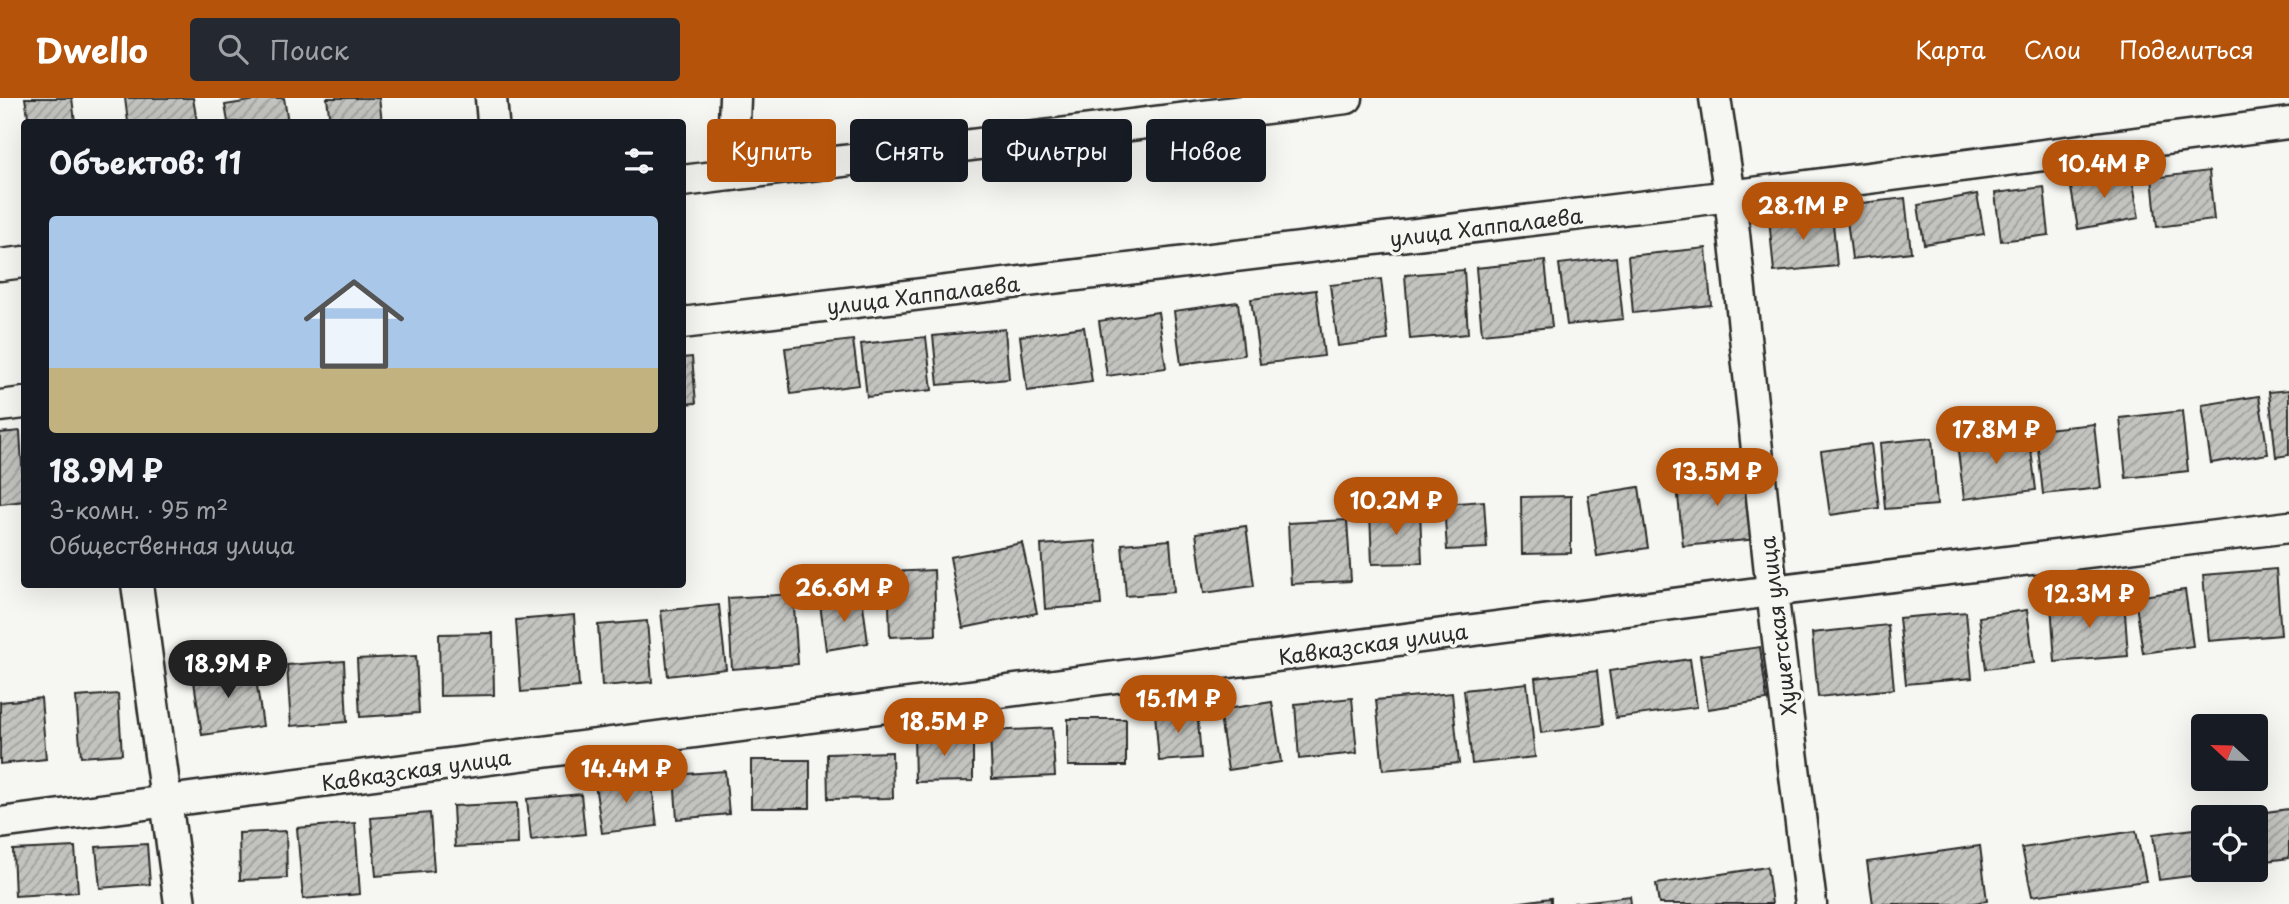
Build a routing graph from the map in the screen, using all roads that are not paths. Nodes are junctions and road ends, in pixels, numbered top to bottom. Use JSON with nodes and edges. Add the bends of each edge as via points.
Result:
{"nodes":[{"id":1,"x":491,"y":98,"type":"edge"},
{"id":2,"x":735,"y":98,"type":"edge"},
{"id":3,"x":1347,"y":98,"type":"edge"},
{"id":4,"x":1715,"y":98,"type":"edge"},
{"id":5,"x":493,"y":119,"type":"edge"},
{"id":6,"x":734,"y":119,"type":"edge"},
{"id":7,"x":2289,"y":123,"type":"edge"},
{"id":8,"x":836,"y":162,"type":"edge"},
{"id":9,"x":707,"y":178,"type":"edge"},
{"id":10,"x":686,"y":181,"type":"edge"},
{"id":11,"x":1730,"y":196,"type":"junction"},
{"id":12,"x":21,"y":262,"type":"edge"},
{"id":13,"x":0,"y":265,"type":"edge"},
{"id":14,"x":686,"y":323,"type":"edge"},
{"id":15,"x":21,"y":403,"type":"edge"},
{"id":16,"x":0,"y":406,"type":"edge"},
{"id":17,"x":2289,"y":527,"type":"edge"},
{"id":18,"x":138,"y":588,"type":"edge"},
{"id":19,"x":1772,"y":591,"type":"junction"},
{"id":20,"x":166,"y":802,"type":"junction"},
{"id":21,"x":0,"y":823,"type":"edge"},
{"id":22,"x":180,"y":904,"type":"edge"},
{"id":23,"x":1811,"y":904,"type":"edge"}],
"edges":[{"from":1,"to":5,"type":"street"},
{"from":2,"to":6,"type":"street"},
{"from":3,"to":8,"type":"street"},
{"from":4,"to":11,"type":"street","name":"Хушетская улица"},
{"from":7,"to":11,"type":"street","name":"улица Хаппалаева"},
{"from":9,"to":10,"type":"street"},
{"from":11,"to":14,"type":"street","name":"улица Хаппалаева"},
{"from":11,"to":19,"type":"street","name":"Хушетская улица"},
{"from":12,"to":13,"type":"street"},
{"from":15,"to":16,"type":"street"},
{"from":17,"to":19,"type":"street","name":"Кавказская улица"},
{"from":18,"to":20,"type":"street"},
{"from":19,"to":20,"type":"street","name":"Кавказская улица"},
{"from":19,"to":23,"type":"street","name":"Хушетская улица"},
{"from":20,"to":21,"type":"street","name":"Кавказская улица"},
{"from":20,"to":22,"type":"street"}]}
